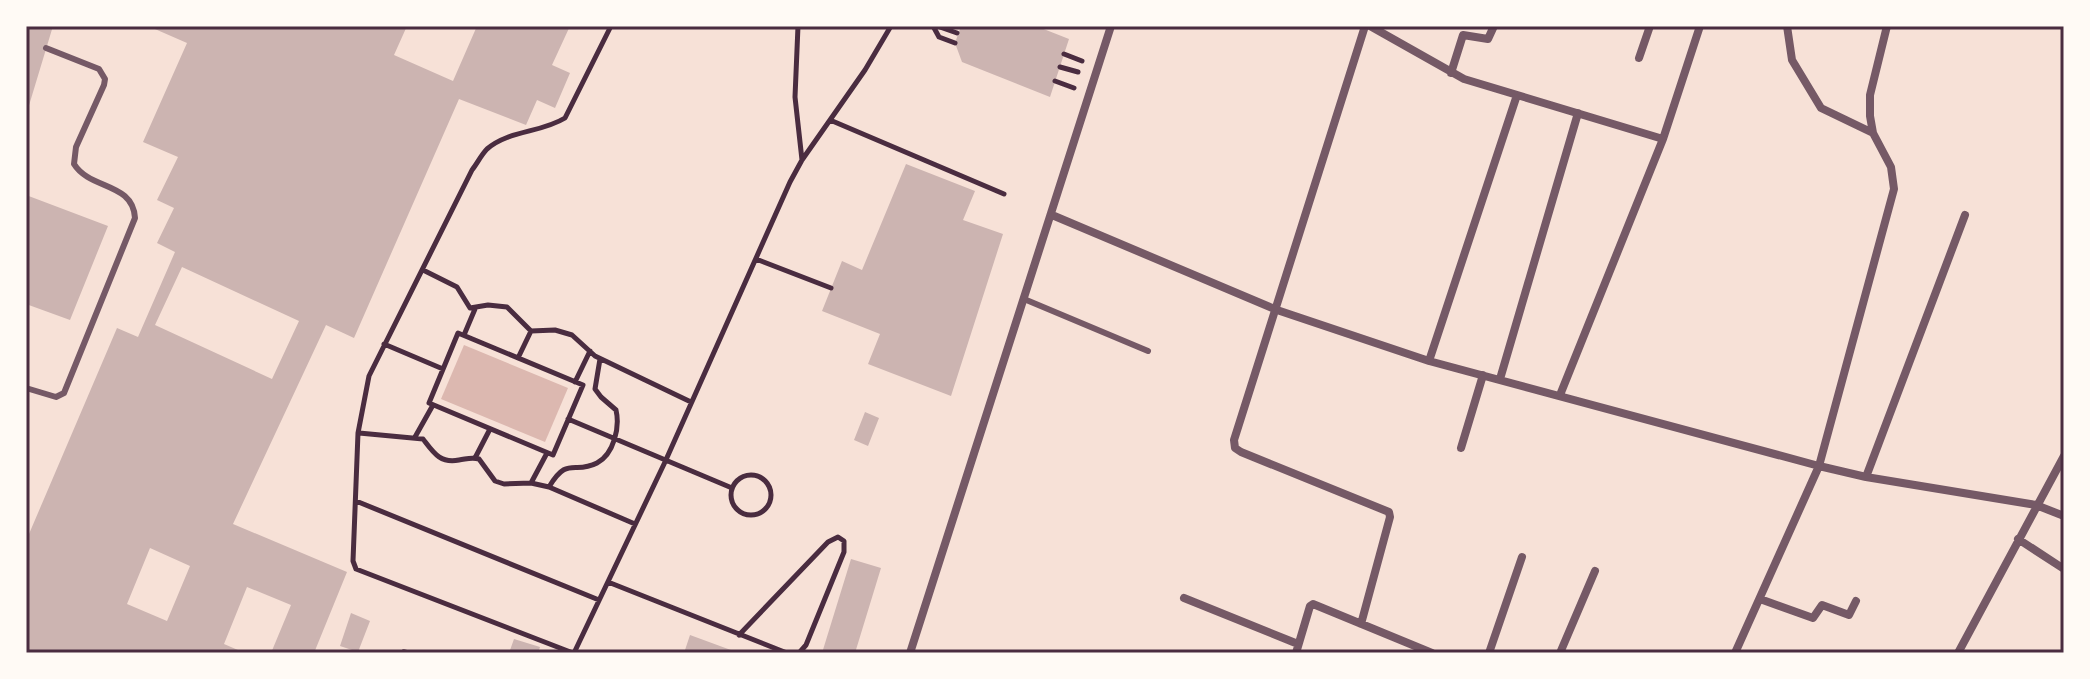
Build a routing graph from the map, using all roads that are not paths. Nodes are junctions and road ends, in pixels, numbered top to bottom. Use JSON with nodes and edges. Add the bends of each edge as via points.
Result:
{"nodes":[{"id":1,"x":1111,"y":26,"type":"edge"},
{"id":2,"x":1367,"y":26,"type":"edge"},
{"id":3,"x":1494,"y":26,"type":"edge"},
{"id":4,"x":1650,"y":26,"type":"edge"},
{"id":5,"x":1700,"y":26,"type":"edge"},
{"id":6,"x":1787,"y":26,"type":"edge"},
{"id":7,"x":1887,"y":26,"type":"edge"},
{"id":8,"x":46,"y":48,"type":"dead end"},
{"id":9,"x":1639,"y":58,"type":"dead end"},
{"id":10,"x":1451,"y":73,"type":"junction"},
{"id":11,"x":1517,"y":95,"type":"junction"},
{"id":12,"x":1578,"y":113,"type":"junction"},
{"id":13,"x":1873,"y":133,"type":"junction"},
{"id":14,"x":1663,"y":139,"type":"junction"},
{"id":15,"x":1052,"y":215,"type":"junction"},
{"id":16,"x":1965,"y":215,"type":"dead end"},
{"id":17,"x":1024,"y":299,"type":"junction"},
{"id":18,"x":1277,"y":310,"type":"junction"},
{"id":19,"x":1148,"y":351,"type":"dead end"},
{"id":20,"x":1429,"y":361,"type":"junction"},
{"id":21,"x":1483,"y":375,"type":"junction"},
{"id":22,"x":1500,"y":379,"type":"junction"},
{"id":23,"x":26,"y":388,"type":"edge"},
{"id":24,"x":1560,"y":395,"type":"junction"},
{"id":25,"x":1461,"y":448,"type":"dead end"},
{"id":26,"x":2064,"y":456,"type":"edge"},
{"id":27,"x":1819,"y":466,"type":"junction"},
{"id":28,"x":1866,"y":477,"type":"junction"},
{"id":29,"x":2036,"y":505,"type":"junction"},
{"id":30,"x":2064,"y":516,"type":"edge"},
{"id":31,"x":2018,"y":539,"type":"junction"},
{"id":32,"x":1522,"y":557,"type":"dead end"},
{"id":33,"x":2064,"y":569,"type":"edge"},
{"id":34,"x":1595,"y":571,"type":"dead end"},
{"id":35,"x":1184,"y":598,"type":"dead end"},
{"id":36,"x":1760,"y":599,"type":"junction"},
{"id":37,"x":1856,"y":601,"type":"dead end"},
{"id":38,"x":1361,"y":624,"type":"junction"},
{"id":39,"x":1297,"y":649,"type":"edge"},
{"id":40,"x":910,"y":653,"type":"edge"},
{"id":41,"x":1432,"y":653,"type":"edge"},
{"id":42,"x":1489,"y":653,"type":"edge"},
{"id":43,"x":1560,"y":653,"type":"edge"},
{"id":44,"x":1735,"y":653,"type":"edge"},
{"id":45,"x":1958,"y":653,"type":"edge"}],
"edges":[{"from":1,"to":15,"type":"street"},
{"from":2,"to":10,"type":"street"},
{"from":2,"to":18,"type":"street"},
{"from":3,"to":10,"type":"street","via":[[1488,39],[1463,35]]},
{"from":4,"to":9,"type":"street"},
{"from":5,"to":14,"type":"street"},
{"from":6,"to":13,"type":"street","via":[[1792,60],[1821,108]]},
{"from":7,"to":13,"type":"street","via":[[1870,95]]},
{"from":8,"to":23,"type":"lane","via":[[103,74],[104,85],[76,147],[74,164],[84,176],[126,195],[135,218],[64,393],[56,397]]},
{"from":10,"to":11,"type":"street"},
{"from":11,"to":12,"type":"street"},
{"from":11,"to":20,"type":"street"},
{"from":12,"to":14,"type":"street"},
{"from":12,"to":22,"type":"street"},
{"from":13,"to":27,"type":"street","via":[[1891,167],[1894,189]]},
{"from":14,"to":24,"type":"street"},
{"from":15,"to":17,"type":"street"},
{"from":15,"to":18,"type":"street"},
{"from":16,"to":28,"type":"street"},
{"from":17,"to":19,"type":"lane"},
{"from":17,"to":40,"type":"street"},
{"from":18,"to":20,"type":"street"},
{"from":18,"to":38,"type":"street","via":[[1235,448],[1389,512]]},
{"from":20,"to":21,"type":"street"},
{"from":21,"to":22,"type":"street"},
{"from":21,"to":25,"type":"street"},
{"from":22,"to":24,"type":"street"},
{"from":24,"to":27,"type":"street"},
{"from":26,"to":29,"type":"street"},
{"from":27,"to":28,"type":"street"},
{"from":27,"to":36,"type":"street"},
{"from":28,"to":29,"type":"street"},
{"from":29,"to":30,"type":"street"},
{"from":29,"to":31,"type":"street"},
{"from":31,"to":33,"type":"street"},
{"from":31,"to":45,"type":"street"},
{"from":32,"to":42,"type":"street"},
{"from":34,"to":43,"type":"street"},
{"from":35,"to":39,"type":"street"},
{"from":36,"to":37,"type":"street","via":[[1813,618],[1822,605],[1849,615]]},
{"from":36,"to":44,"type":"street"},
{"from":38,"to":39,"type":"street","via":[[1311,605]]},
{"from":38,"to":41,"type":"street"}]}
